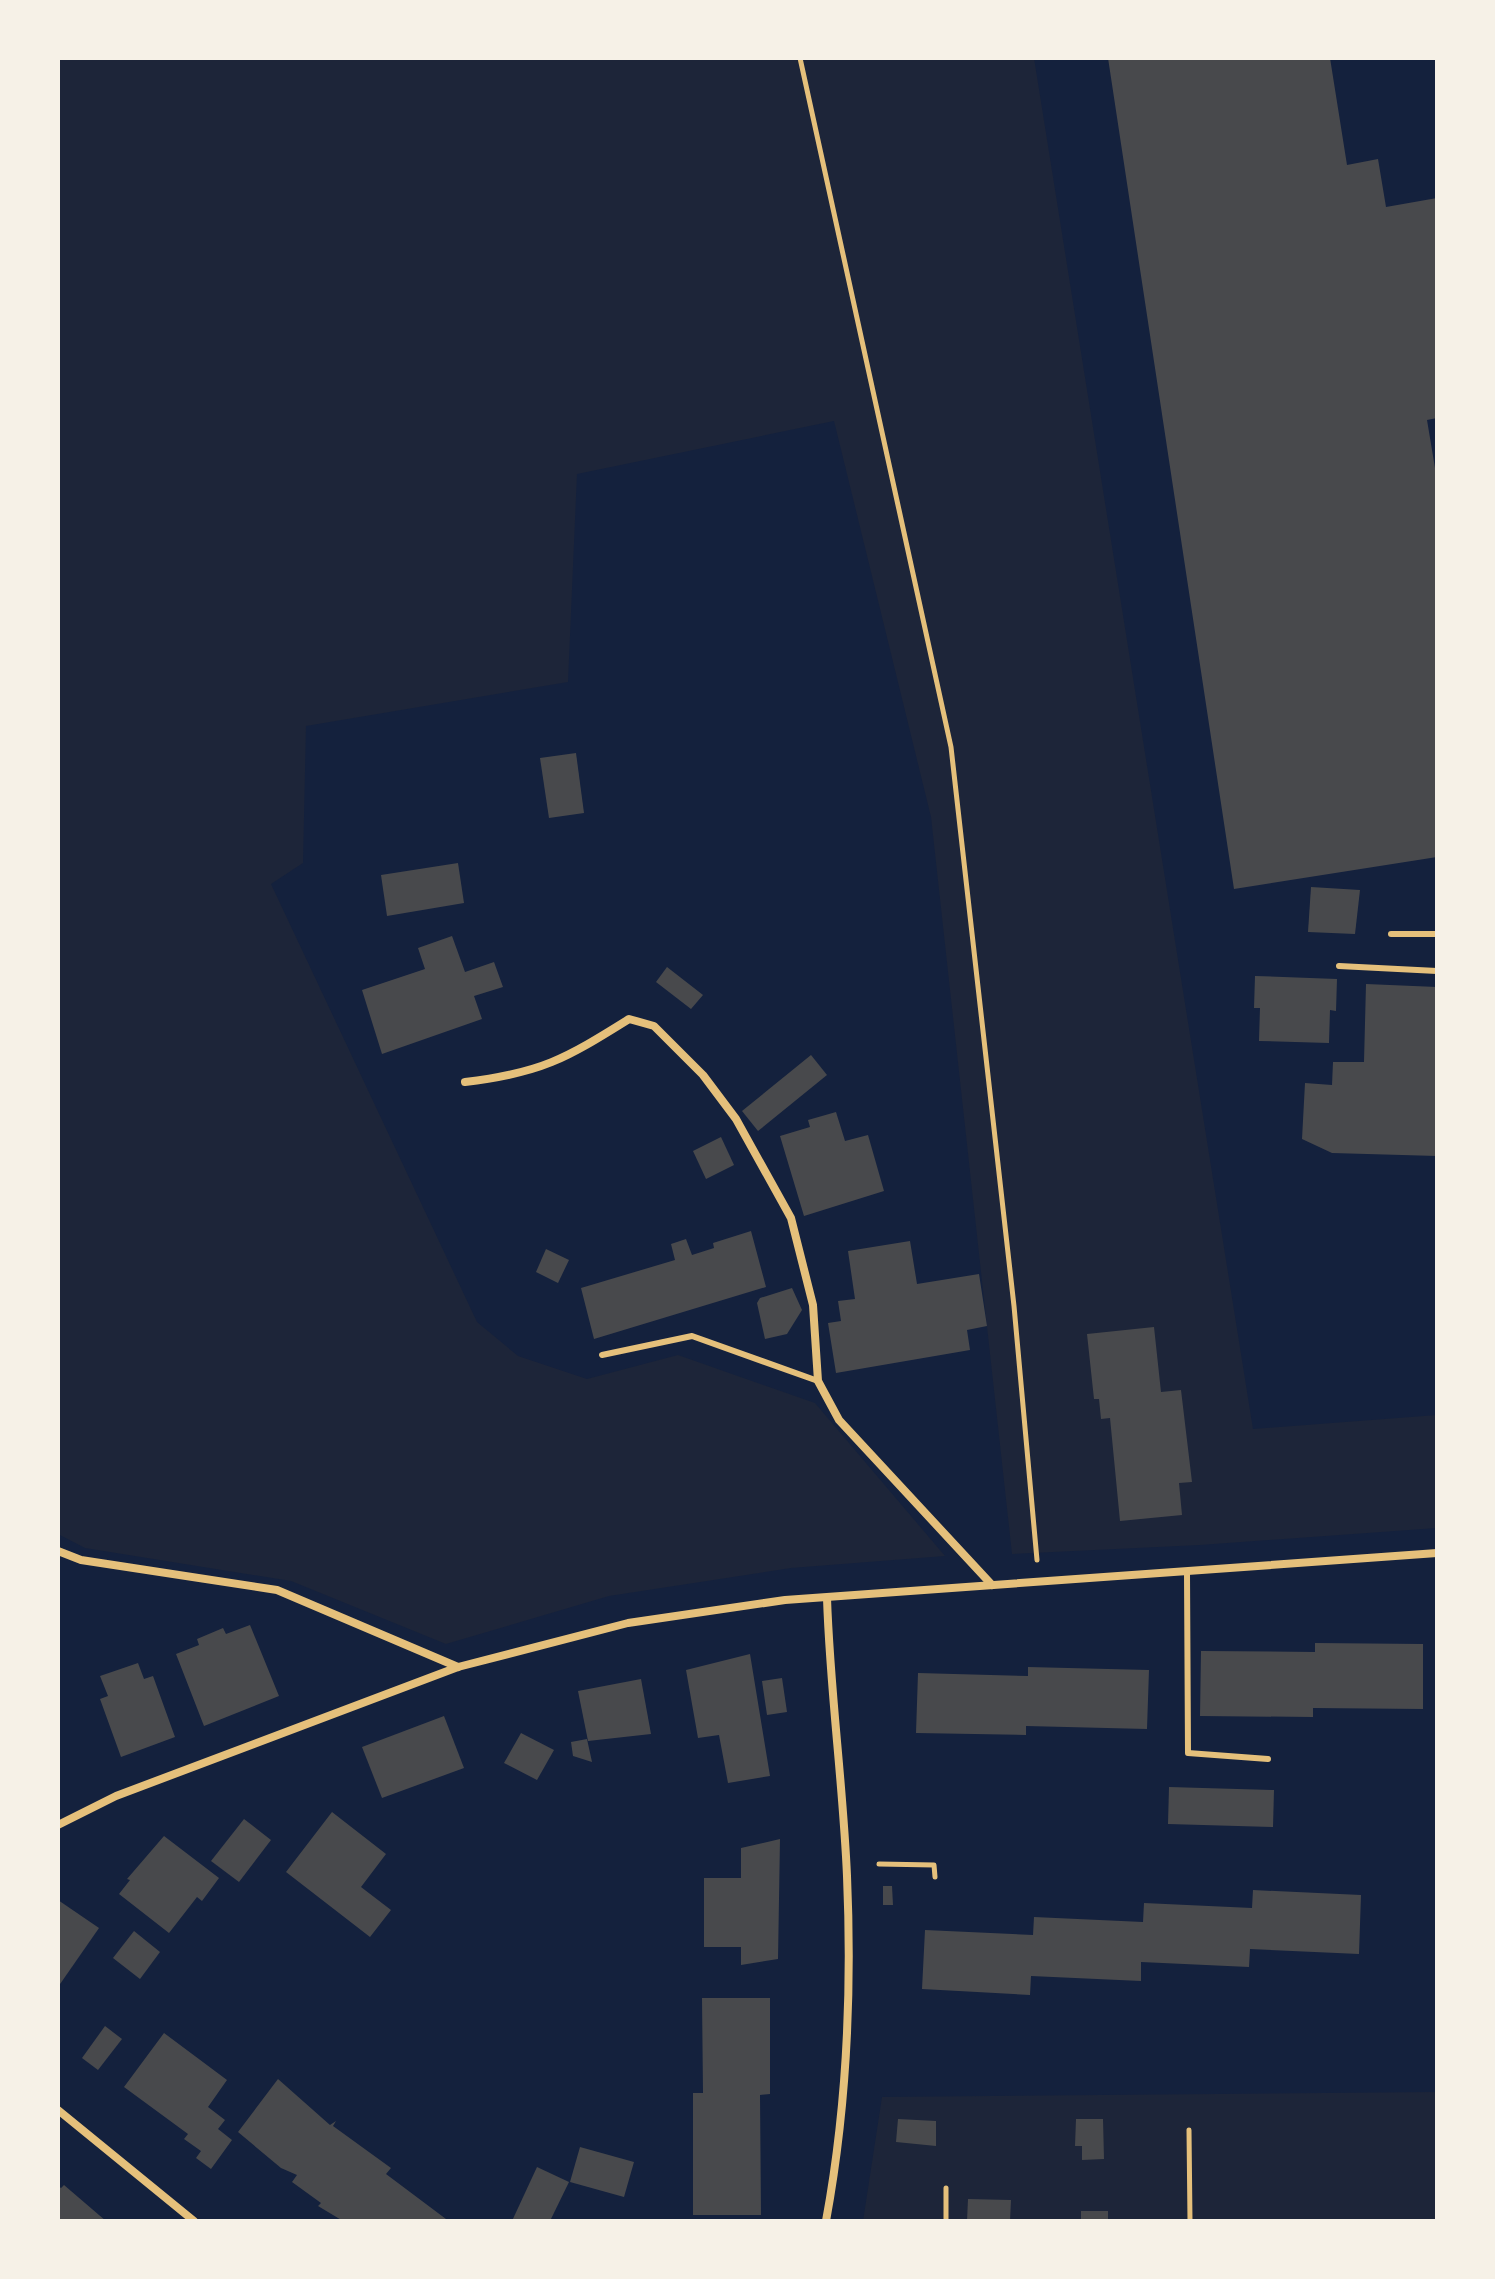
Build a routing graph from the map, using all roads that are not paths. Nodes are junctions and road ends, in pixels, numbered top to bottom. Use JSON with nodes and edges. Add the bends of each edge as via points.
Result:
{"nodes":[{"id":1,"x":1391,"y":934,"type":"dead end"},
{"id":2,"x":1437,"y":934,"type":"edge"},
{"id":3,"x":1339,"y":966,"type":"dead end"},
{"id":4,"x":1437,"y":971,"type":"edge"},
{"id":5,"x":465,"y":1082,"type":"dead end"},
{"id":6,"x":602,"y":1355,"type":"dead end"},
{"id":7,"x":818,"y":1381,"type":"junction"},
{"id":8,"x":58,"y":1551,"type":"edge"},
{"id":9,"x":1437,"y":1553,"type":"edge"},
{"id":10,"x":1187,"y":1574,"type":"junction"},
{"id":11,"x":992,"y":1585,"type":"junction"},
{"id":12,"x":827,"y":1598,"type":"junction"},
{"id":13,"x":458,"y":1667,"type":"junction"},
{"id":14,"x":1268,"y":1759,"type":"dead end"},
{"id":15,"x":58,"y":1825,"type":"edge"},
{"id":16,"x":58,"y":2110,"type":"edge"},
{"id":17,"x":194,"y":2221,"type":"edge"},
{"id":18,"x":826,"y":2221,"type":"edge"}],
"edges":[{"from":1,"to":2,"type":"lane"},
{"from":3,"to":4,"type":"lane"},
{"from":5,"to":7,"type":"street","via":[[519,1075],[563,1060],[629,1019],[654,1026],[703,1075],[736,1119],[791,1218],[813,1305]]},
{"from":6,"to":7,"type":"lane","via":[[692,1336]]},
{"from":7,"to":11,"type":"street","via":[[839,1420]]},
{"from":8,"to":13,"type":"street","via":[[81,1560],[277,1590]]},
{"from":9,"to":10,"type":"street"},
{"from":10,"to":11,"type":"street"},
{"from":10,"to":14,"type":"lane","via":[[1188,1753]]},
{"from":11,"to":12,"type":"street"},
{"from":12,"to":13,"type":"street","via":[[628,1623]]},
{"from":12,"to":18,"type":"street","via":[[847,1878],[850,2004],[838,2155]]},
{"from":13,"to":15,"type":"street","via":[[116,1796]]},
{"from":16,"to":17,"type":"street"}]}
